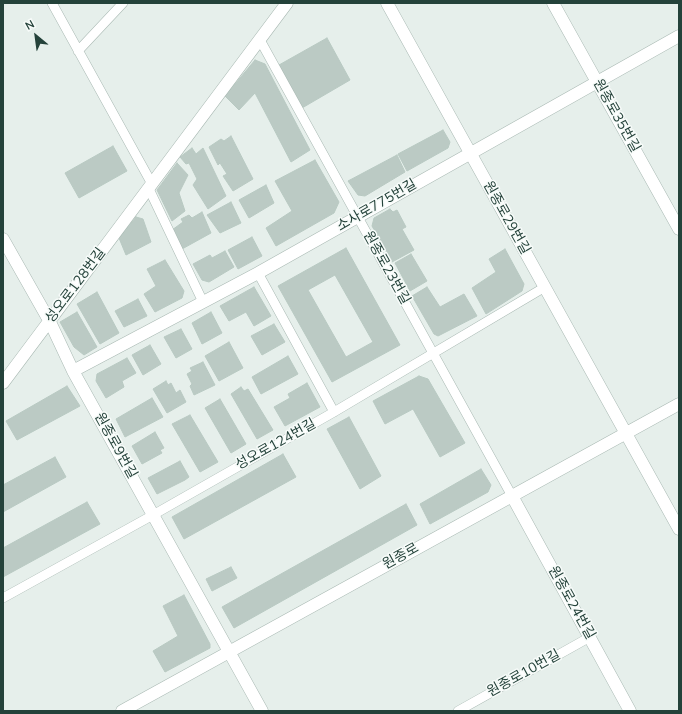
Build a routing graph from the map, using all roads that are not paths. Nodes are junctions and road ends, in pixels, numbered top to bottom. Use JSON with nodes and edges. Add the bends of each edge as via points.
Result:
{"nodes":[{"id":1,"x":52,"y":3,"type":"edge"},
{"id":2,"x":123,"y":3,"type":"edge"},
{"id":3,"x":287,"y":3,"type":"edge"},
{"id":4,"x":387,"y":3,"type":"edge"},
{"id":5,"x":553,"y":3,"type":"edge"},
{"id":6,"x":679,"y":36,"type":"edge"},
{"id":7,"x":260,"y":40,"type":"junction"},
{"id":8,"x":78,"y":51,"type":"junction"},
{"id":9,"x":598,"y":83,"type":"junction"},
{"id":10,"x":470,"y":154,"type":"junction"},
{"id":11,"x":150,"y":186,"type":"junction"},
{"id":12,"x":358,"y":217,"type":"junction"},
{"id":13,"x":679,"y":229,"type":"edge"},
{"id":14,"x":4,"y":241,"type":"edge"},
{"id":15,"x":258,"y":273,"type":"junction"},
{"id":16,"x":545,"y":287,"type":"junction"},
{"id":17,"x":203,"y":302,"type":"junction"},
{"id":18,"x":50,"y":322,"type":"junction"},
{"id":19,"x":434,"y":354,"type":"junction"},
{"id":20,"x":73,"y":371,"type":"junction"},
{"id":21,"x":3,"y":383,"type":"edge"},
{"id":22,"x":679,"y":404,"type":"edge"},
{"id":23,"x":334,"y":412,"type":"junction"},
{"id":24,"x":626,"y":433,"type":"junction"},
{"id":25,"x":512,"y":496,"type":"junction"},
{"id":26,"x":153,"y":515,"type":"junction"},
{"id":27,"x":679,"y":529,"type":"edge"},
{"id":28,"x":3,"y":598,"type":"edge"},
{"id":29,"x":590,"y":637,"type":"junction"},
{"id":30,"x":229,"y":652,"type":"junction"},
{"id":31,"x":122,"y":711,"type":"edge"},
{"id":32,"x":262,"y":711,"type":"edge"},
{"id":33,"x":458,"y":711,"type":"edge"},
{"id":34,"x":630,"y":711,"type":"edge"}],
"edges":[{"from":1,"to":8,"type":"lane"},
{"from":2,"to":8,"type":"lane"},
{"from":3,"to":7,"type":"street","name":"성오로128번길"},
{"from":4,"to":10,"type":"street","name":"원종로29번길"},
{"from":5,"to":9,"type":"street","name":"원종로35번길"},
{"from":6,"to":9,"type":"street","name":"소사로775번길"},
{"from":7,"to":11,"type":"street","name":"성오로128번길"},
{"from":7,"to":12,"type":"lane","name":"원종로23번길"},
{"from":8,"to":11,"type":"lane"},
{"from":9,"to":10,"type":"street","name":"소사로775번길"},
{"from":9,"to":13,"type":"street","name":"원종로35번길"},
{"from":10,"to":12,"type":"street","name":"소사로775번길"},
{"from":10,"to":16,"type":"street","name":"원종로29번길"},
{"from":11,"to":17,"type":"lane"},
{"from":11,"to":18,"type":"street","name":"성오로128번길"},
{"from":12,"to":15,"type":"street","name":"소사로775번길"},
{"from":12,"to":19,"type":"lane","name":"원종로23번길"},
{"from":14,"to":18,"type":"street","name":"원종로9번길"},
{"from":15,"to":17,"type":"street","name":"소사로775번길"},
{"from":15,"to":23,"type":"lane"},
{"from":16,"to":19,"type":"lane","name":"성오로124번길"},
{"from":16,"to":24,"type":"street","name":"원종로29번길"},
{"from":17,"to":20,"type":"street","name":"소사로775번길"},
{"from":18,"to":20,"type":"street","name":"원종로9번길"},
{"from":18,"to":21,"type":"street","name":"성오로128번길"},
{"from":19,"to":23,"type":"lane","name":"성오로124번길"},
{"from":19,"to":25,"type":"lane","name":"원종로23번길"},
{"from":20,"to":26,"type":"street","name":"원종로9번길"},
{"from":22,"to":24,"type":"street","name":"원종로"},
{"from":23,"to":26,"type":"lane","name":"성오로124번길"},
{"from":24,"to":25,"type":"street","name":"원종로"},
{"from":24,"to":27,"type":"street","name":"원종로29번길"},
{"from":25,"to":29,"type":"street","name":"원종로24번길"},
{"from":25,"to":30,"type":"street","name":"원종로"},
{"from":26,"to":28,"type":"lane","name":"성오로124번길"},
{"from":26,"to":30,"type":"street","name":"원종로9번길"},
{"from":29,"to":33,"type":"lane","name":"원종로10번길"},
{"from":29,"to":34,"type":"street","name":"원종로24번길"},
{"from":30,"to":31,"type":"street","name":"원종로"},
{"from":30,"to":32,"type":"street"}]}
